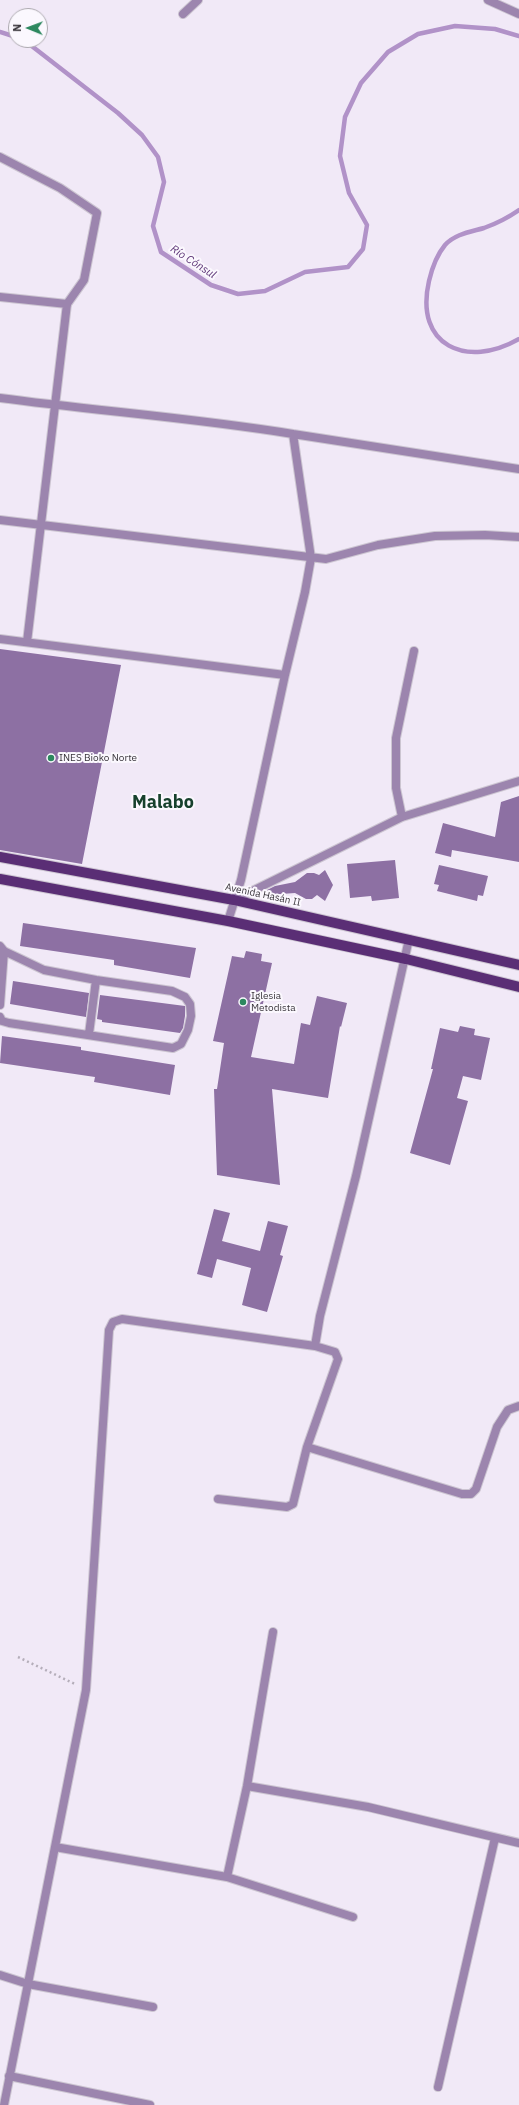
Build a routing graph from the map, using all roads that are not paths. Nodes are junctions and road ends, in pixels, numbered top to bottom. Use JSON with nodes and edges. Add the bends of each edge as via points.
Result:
{"nodes":[{"id":1,"x":198,"y":0,"type":"edge"},
{"id":2,"x":488,"y":0,"type":"edge"},
{"id":3,"x":183,"y":14,"type":"dead end"},
{"id":4,"x":519,"y":14,"type":"edge"},
{"id":5,"x":0,"y":157,"type":"edge"},
{"id":6,"x":0,"y":298,"type":"edge"},
{"id":7,"x":67,"y":304,"type":"junction"},
{"id":8,"x":0,"y":398,"type":"edge"},
{"id":9,"x":55,"y":406,"type":"junction"},
{"id":10,"x":293,"y":434,"type":"junction"},
{"id":11,"x":519,"y":469,"type":"edge"},
{"id":12,"x":0,"y":520,"type":"edge"},
{"id":13,"x":41,"y":526,"type":"junction"},
{"id":14,"x":519,"y":537,"type":"edge"},
{"id":15,"x":311,"y":558,"type":"junction"},
{"id":16,"x":0,"y":640,"type":"edge"},
{"id":17,"x":27,"y":642,"type":"junction"},
{"id":18,"x":414,"y":651,"type":"dead end"},
{"id":19,"x":285,"y":675,"type":"junction"},
{"id":20,"x":519,"y":781,"type":"edge"},
{"id":21,"x":402,"y":817,"type":"junction"},
{"id":22,"x":0,"y":857,"type":"edge"},
{"id":23,"x":0,"y":879,"type":"edge"},
{"id":24,"x":234,"y":900,"type":"junction"},
{"id":25,"x":228,"y":920,"type":"junction"},
{"id":26,"x":409,"y":939,"type":"junction"},
{"id":27,"x":2,"y":948,"type":"edge"},
{"id":28,"x":406,"y":958,"type":"junction"},
{"id":29,"x":519,"y":965,"type":"edge"},
{"id":30,"x":96,"y":980,"type":"junction"},
{"id":31,"x":519,"y":987,"type":"edge"},
{"id":32,"x":0,"y":1004,"type":"edge"},
{"id":33,"x":0,"y":1017,"type":"edge"},
{"id":34,"x":89,"y":1034,"type":"junction"},
{"id":35,"x":315,"y":1346,"type":"junction"},
{"id":36,"x":519,"y":1406,"type":"edge"},
{"id":37,"x":307,"y":1447,"type":"junction"},
{"id":38,"x":218,"y":1499,"type":"dead end"},
{"id":39,"x":273,"y":1632,"type":"dead end"},
{"id":40,"x":247,"y":1786,"type":"junction"},
{"id":41,"x":495,"y":1838,"type":"junction"},
{"id":42,"x":519,"y":1843,"type":"edge"},
{"id":43,"x":55,"y":1847,"type":"junction"},
{"id":44,"x":227,"y":1877,"type":"junction"},
{"id":45,"x":353,"y":1917,"type":"dead end"},
{"id":46,"x":0,"y":1975,"type":"edge"},
{"id":47,"x":28,"y":1984,"type":"junction"},
{"id":48,"x":153,"y":2007,"type":"dead end"},
{"id":49,"x":9,"y":2076,"type":"junction"},
{"id":50,"x":438,"y":2087,"type":"dead end"},
{"id":51,"x":4,"y":2105,"type":"edge"},
{"id":52,"x":150,"y":2105,"type":"edge"}],
"edges":[{"from":1,"to":3,"type":"street"},
{"from":2,"to":4,"type":"street"},
{"from":5,"to":7,"type":"street","via":[[60,188],[96,213],[84,280]]},
{"from":6,"to":7,"type":"street"},
{"from":7,"to":9,"type":"street"},
{"from":8,"to":9,"type":"street"},
{"from":9,"to":10,"type":"street","via":[[205,421]]},
{"from":9,"to":13,"type":"street"},
{"from":10,"to":11,"type":"street"},
{"from":10,"to":15,"type":"street"},
{"from":12,"to":13,"type":"street"},
{"from":13,"to":15,"type":"street"},
{"from":13,"to":17,"type":"street"},
{"from":14,"to":15,"type":"street","via":[[435,536],[378,545],[326,559]]},
{"from":15,"to":19,"type":"street"},
{"from":16,"to":17,"type":"street"},
{"from":17,"to":19,"type":"street"},
{"from":18,"to":21,"type":"street","via":[[396,738],[396,788]]},
{"from":19,"to":24,"type":"street","via":[[241,880]]},
{"from":20,"to":21,"type":"street"},
{"from":21,"to":24,"type":"street"},
{"from":22,"to":24,"type":"main road","name":"Avenida Hasán II"},
{"from":23,"to":25,"type":"main road"},
{"from":24,"to":25,"type":"street"},
{"from":24,"to":26,"type":"main road","name":"Avenida Hasán II"},
{"from":25,"to":28,"type":"main road"},
{"from":26,"to":28,"type":"street"},
{"from":26,"to":29,"type":"main road","name":"Avenida Hasán II"},
{"from":27,"to":30,"type":"street","via":[[44,970]]},
{"from":27,"to":32,"type":"street"},
{"from":28,"to":31,"type":"main road"},
{"from":28,"to":35,"type":"street"},
{"from":30,"to":34,"type":"street"},
{"from":30,"to":34,"type":"street","via":[[172,991],[185,997],[190,1004],[191,1016],[181,1044],[173,1048]]},
{"from":33,"to":34,"type":"street","via":[[10,1023]]},
{"from":35,"to":37,"type":"street","via":[[335,1352],[338,1359]]},
{"from":35,"to":43,"type":"street","via":[[122,1319],[113,1322],[109,1330],[86,1690]]},
{"from":36,"to":37,"type":"street","via":[[508,1410],[497,1427],[476,1489],[471,1494],[462,1494]]},
{"from":37,"to":38,"type":"street","via":[[293,1504],[287,1506]]},
{"from":39,"to":40,"type":"street"},
{"from":40,"to":41,"type":"street","via":[[368,1807]]},
{"from":40,"to":44,"type":"street"},
{"from":41,"to":42,"type":"street"},
{"from":41,"to":50,"type":"street"},
{"from":43,"to":44,"type":"street"},
{"from":43,"to":47,"type":"street"},
{"from":44,"to":45,"type":"street"},
{"from":46,"to":47,"type":"street"},
{"from":47,"to":48,"type":"street"},
{"from":47,"to":49,"type":"street"},
{"from":49,"to":51,"type":"street"},
{"from":49,"to":52,"type":"street"}]}
